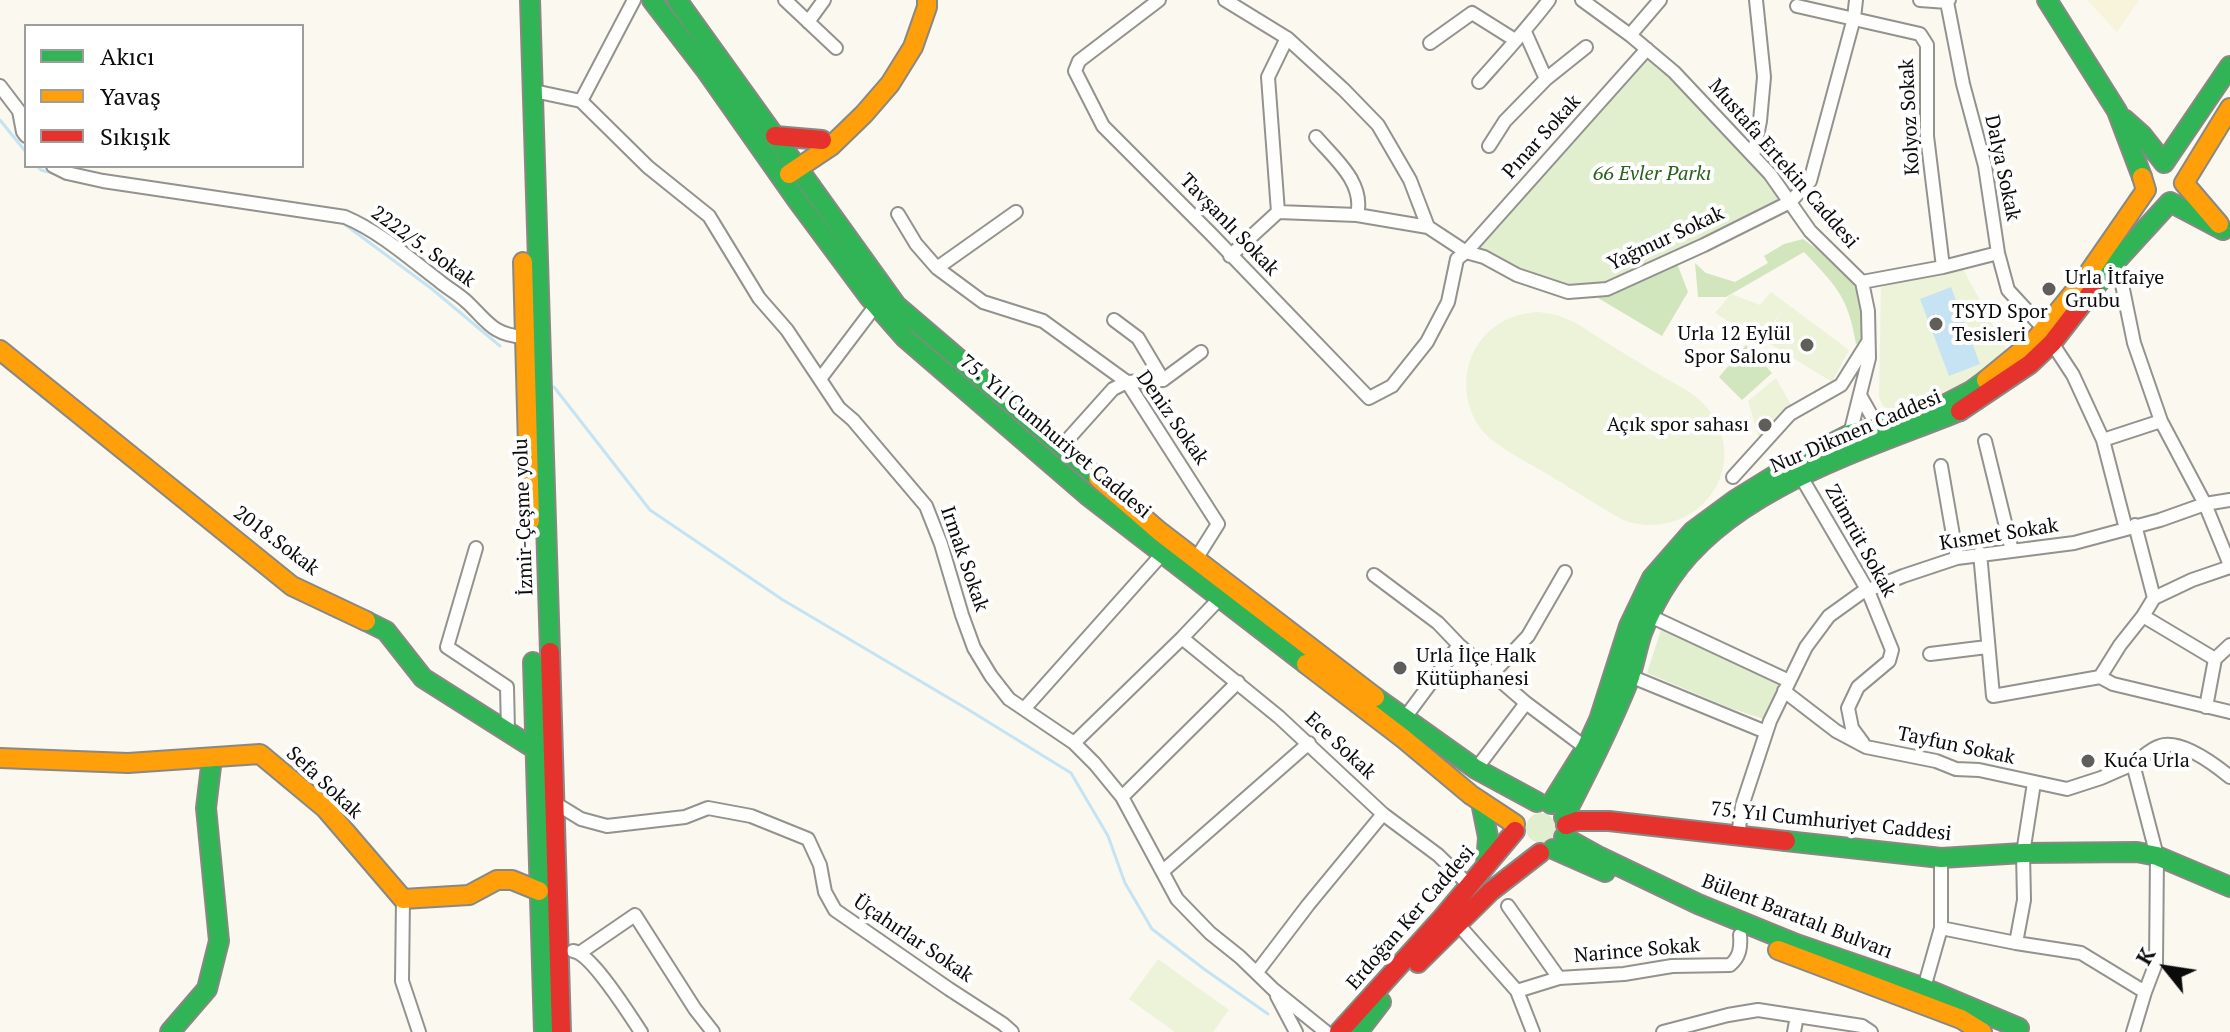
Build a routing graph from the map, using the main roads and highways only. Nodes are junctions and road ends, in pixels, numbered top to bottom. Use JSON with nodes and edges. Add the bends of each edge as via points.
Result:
{"nodes":[{"id":1,"x":515,"y":0,"type":"edge"},
{"id":2,"x":530,"y":0,"type":"edge"},
{"id":3,"x":549,"y":0,"type":"edge"},
{"id":4,"x":652,"y":0,"type":"edge"},
{"id":5,"x":677,"y":0,"type":"edge"},
{"id":6,"x":927,"y":0,"type":"edge"},
{"id":7,"x":2047,"y":0,"type":"edge"},
{"id":8,"x":531,"y":28,"type":"junction"},
{"id":9,"x":2230,"y":66,"type":"edge"},
{"id":10,"x":2230,"y":108,"type":"edge"},
{"id":11,"x":2117,"y":111,"type":"junction"},
{"id":12,"x":842,"y":134,"type":"junction"},
{"id":13,"x":775,"y":136,"type":"junction"},
{"id":14,"x":822,"y":140,"type":"junction"},
{"id":15,"x":795,"y":163,"type":"junction"},
{"id":16,"x":2164,"y":163,"type":"junction"},
{"id":17,"x":778,"y":174,"type":"junction"},
{"id":18,"x":2184,"y":183,"type":"junction"},
{"id":19,"x":2146,"y":190,"type":"junction"},
{"id":20,"x":2170,"y":202,"type":"junction"},
{"id":21,"x":2226,"y":234,"type":"edge"},
{"id":22,"x":2048,"y":336,"type":"junction"},
{"id":23,"x":0,"y":350,"type":"edge"},
{"id":24,"x":1881,"y":434,"type":"junction"},
{"id":25,"x":535,"y":749,"type":"junction"},
{"id":26,"x":0,"y":758,"type":"edge"},
{"id":27,"x":212,"y":758,"type":"junction"},
{"id":28,"x":1481,"y":802,"type":"junction"},
{"id":29,"x":1553,"y":827,"type":"junction"},
{"id":30,"x":1515,"y":828,"type":"junction"},
{"id":31,"x":1486,"y":865,"type":"junction"},
{"id":32,"x":2230,"y":887,"type":"edge"},
{"id":33,"x":539,"y":891,"type":"junction"},
{"id":34,"x":2017,"y":1030,"type":"edge"},
{"id":35,"x":170,"y":1032,"type":"edge"},
{"id":36,"x":544,"y":1032,"type":"edge"},
{"id":37,"x":561,"y":1032,"type":"edge"},
{"id":38,"x":1339,"y":1032,"type":"edge"},
{"id":39,"x":1358,"y":1032,"type":"edge"},
{"id":40,"x":1982,"y":1032,"type":"edge"},
{"id":41,"x":2038,"y":1032,"type":"edge"}],
"edges":[{"from":1,"to":25,"type":"main road","name":"İzmir-Çeşme yolu"},
{"from":2,"to":8,"type":"main road","name":"İzmir-Çeşme yolu"},
{"from":3,"to":8,"type":"main road"},
{"from":4,"to":17,"type":"main road","name":"75. Yıl Cumhuriyet Caddesi"},
{"from":5,"to":13,"type":"main road","name":"75. Yıl Cumhuriyet Caddesi"},
{"from":6,"to":12,"type":"main road","via":[[913,47],[890,84]]},
{"from":7,"to":11,"type":"main road"},
{"from":8,"to":37,"type":"main road","name":"İzmir-Çeşme yolu"},
{"from":9,"to":16,"type":"main road"},
{"from":10,"to":18,"type":"main road"},
{"from":11,"to":16,"type":"main road"},
{"from":11,"to":19,"type":"main road"},
{"from":12,"to":14,"type":"main road"},
{"from":12,"to":15,"type":"main road","via":[[831,146]]},
{"from":13,"to":14,"type":"main road"},
{"from":13,"to":15,"type":"main road","name":"75. Yıl Cumhuriyet Caddesi"},
{"from":14,"to":15,"type":"main road"},
{"from":15,"to":17,"type":"main road"},
{"from":15,"to":29,"type":"main road","name":"75. Yıl Cumhuriyet Caddesi","via":[[896,305],[1159,531]]},
{"from":16,"to":18,"type":"main road","via":[[2179,170]]},
{"from":16,"to":19,"type":"main road","via":[[2148,172]]},
{"from":17,"to":28,"type":"main road","name":"75. Yıl Cumhuriyet Caddesi","via":[[876,305],[967,394],[1087,495]]},
{"from":18,"to":20,"type":"main road"},
{"from":18,"to":21,"type":"main road"},
{"from":19,"to":20,"type":"main road","via":[[2155,201]]},
{"from":19,"to":22,"type":"main road","name":"Nur Dikmen Caddesi"},
{"from":20,"to":21,"type":"main road"},
{"from":20,"to":22,"type":"main road","name":"Nur Dikmen Caddesi"},
{"from":22,"to":24,"type":"main road","name":"Nur Dikmen Caddesi","via":[[2030,364],[1966,409]]},
{"from":23,"to":25,"type":"main road","name":"2018.Sokak","via":[[292,586],[386,631],[423,678]]},
{"from":24,"to":29,"type":"main road","name":"Nur Dikmen Caddesi","via":[[1860,451],[1800,475],[1727,520],[1695,548],[1670,578],[1650,616],[1610,725]]},
{"from":24,"to":29,"type":"main road","name":"Nur Dikmen Caddesi","via":[[1850,434],[1735,500],[1693,531],[1652,578]]},
{"from":25,"to":33,"type":"main road","name":"İzmir-Çeşme yolu"},
{"from":26,"to":27,"type":"main road","name":"Sefa Sokak","via":[[128,763]]},
{"from":27,"to":33,"type":"main road","name":"Sefa Sokak","via":[[260,754],[325,808],[403,899],[469,895],[497,880]]},
{"from":27,"to":35,"type":"main road","via":[[206,808],[219,941],[207,989]]},
{"from":28,"to":30,"type":"main road","name":"75. Yıl Cumhuriyet Caddesi"},
{"from":28,"to":31,"type":"main road","via":[[1488,837]]},
{"from":29,"to":30,"type":"main road","name":"Erdoğan Ker Caddesi","via":[[1523,809]]},
{"from":29,"to":30,"type":"main road","name":"75. Yıl Cumhuriyet Caddesi","via":[[1524,847]]},
{"from":29,"to":32,"type":"main road","name":"75. Yıl Cumhuriyet Caddesi","via":[[1609,821],[1941,858],[2137,852]]},
{"from":29,"to":34,"type":"main road","name":"Bülent Baratalı Bulvarı","via":[[1600,857],[1698,904],[1924,988]]},
{"from":29,"to":39,"type":"main road","name":"Erdoğan Ker Caddesi","via":[[1456,922]]},
{"from":29,"to":40,"type":"main road","name":"Bülent Baratalı Bulvarı","via":[[1740,935],[1961,1019]]},
{"from":30,"to":31,"type":"main road","name":"Erdoğan Ker Caddesi"},
{"from":31,"to":38,"type":"main road","name":"Erdoğan Ker Caddesi"},
{"from":33,"to":36,"type":"main road","name":"İzmir-Çeşme yolu"},
{"from":34,"to":41,"type":"main road","name":"Bülent Baratalı Bulvarı"}]}
